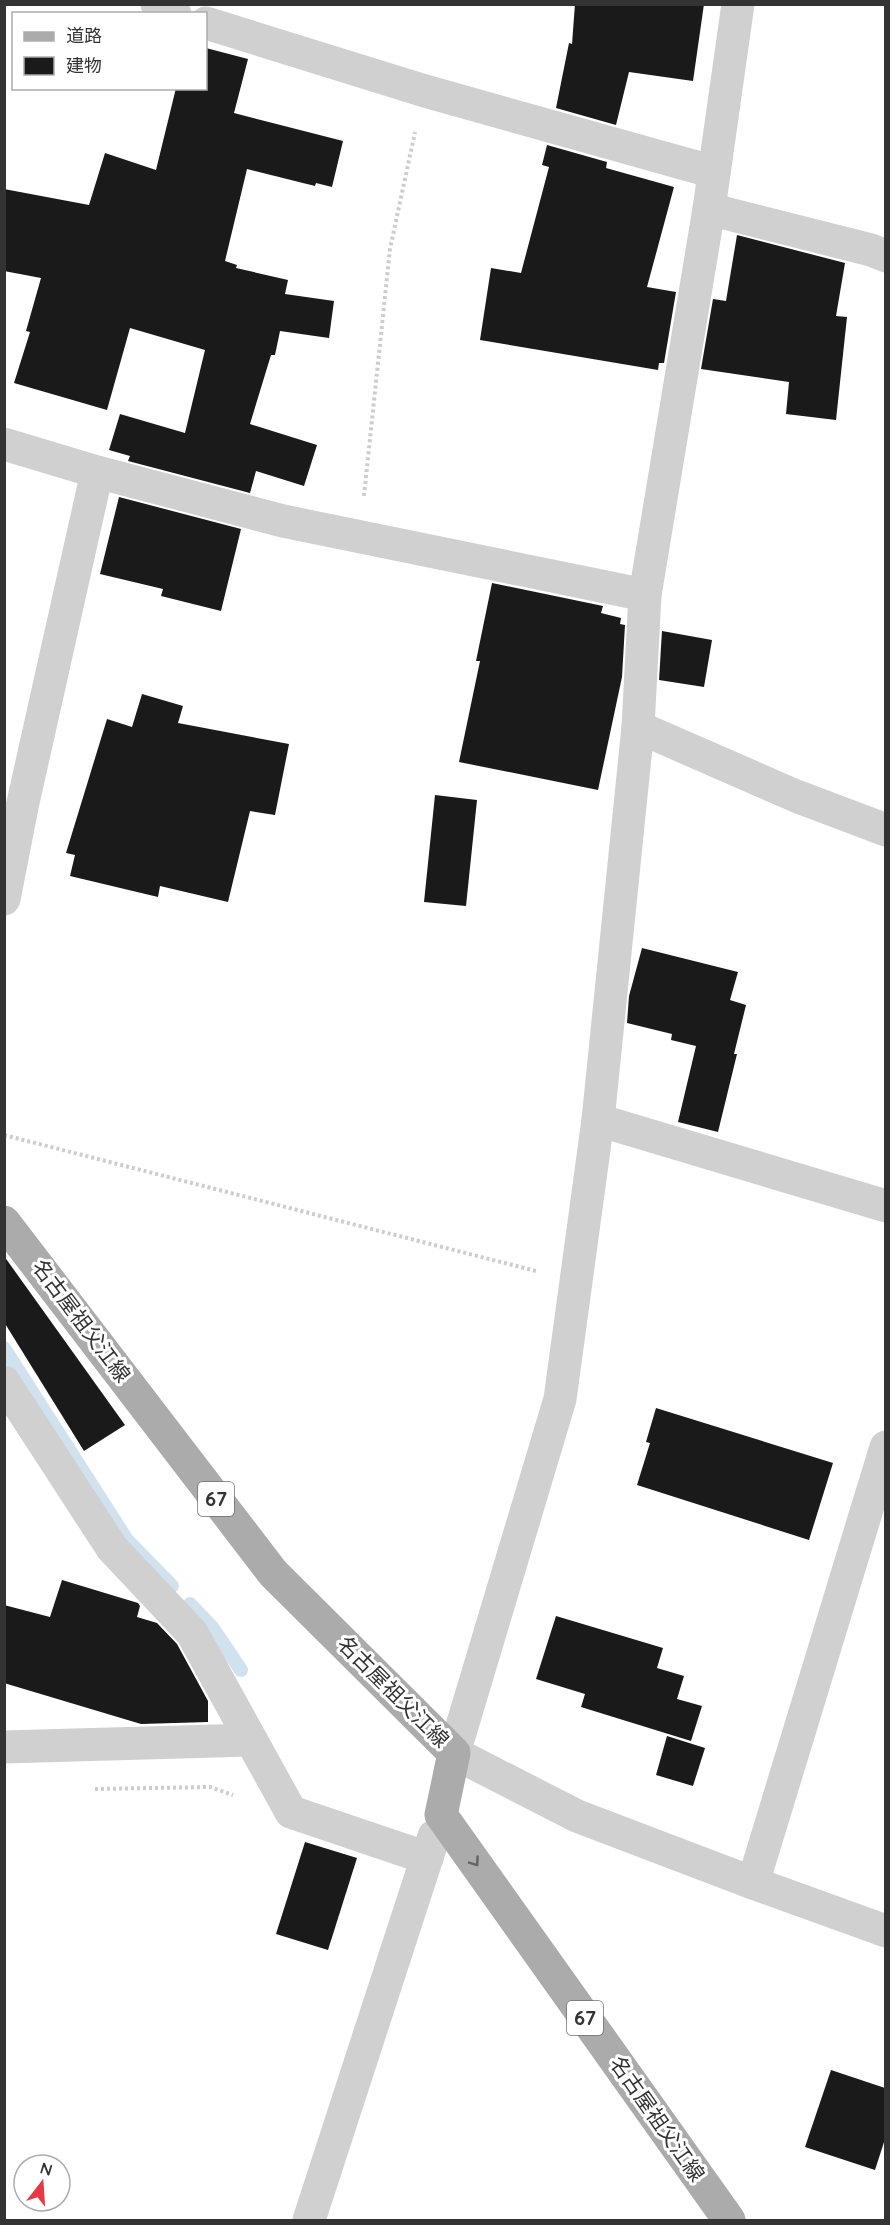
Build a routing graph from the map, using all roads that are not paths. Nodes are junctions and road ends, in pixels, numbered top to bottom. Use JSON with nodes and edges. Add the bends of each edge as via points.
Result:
{"nodes":[{"id":1,"x":738,"y":4,"type":"edge"},
{"id":2,"x":207,"y":23,"type":"edge"},
{"id":3,"x":714,"y":172,"type":"junction"},
{"id":4,"x":709,"y":209,"type":"junction"},
{"id":5,"x":885,"y":256,"type":"edge"},
{"id":6,"x":4,"y":444,"type":"edge"},
{"id":7,"x":97,"y":471,"type":"junction"},
{"id":8,"x":645,"y":595,"type":"junction"},
{"id":9,"x":638,"y":727,"type":"junction"},
{"id":10,"x":13,"y":806,"type":"edge"},
{"id":11,"x":885,"y":830,"type":"edge"},
{"id":12,"x":4,"y":899,"type":"edge"},
{"id":13,"x":598,"y":1120,"type":"junction"},
{"id":14,"x":885,"y":1206,"type":"edge"},
{"id":15,"x":4,"y":1222,"type":"edge"},
{"id":16,"x":4,"y":1382,"type":"edge"},
{"id":17,"x":885,"y":1447,"type":"edge"},
{"id":18,"x":880,"y":1483,"type":"edge"},
{"id":19,"x":251,"y":1740,"type":"junction"},
{"id":20,"x":4,"y":1748,"type":"edge"},
{"id":21,"x":454,"y":1753,"type":"junction"},
{"id":22,"x":441,"y":1815,"type":"junction"},
{"id":23,"x":428,"y":1858,"type":"junction"},
{"id":24,"x":753,"y":1883,"type":"junction"},
{"id":25,"x":885,"y":1931,"type":"edge"},
{"id":26,"x":309,"y":2220,"type":"edge"},
{"id":27,"x":729,"y":2220,"type":"edge"}],
"edges":[{"from":1,"to":3,"type":"street"},
{"from":2,"to":3,"type":"street","via":[[424,91]]},
{"from":3,"to":4,"type":"street"},
{"from":4,"to":5,"type":"street"},
{"from":4,"to":8,"type":"street"},
{"from":6,"to":7,"type":"street"},
{"from":7,"to":8,"type":"street","via":[[283,521]]},
{"from":7,"to":10,"type":"street"},
{"from":8,"to":9,"type":"street"},
{"from":9,"to":11,"type":"street"},
{"from":9,"to":13,"type":"street"},
{"from":10,"to":12,"type":"street"},
{"from":13,"to":14,"type":"street"},
{"from":13,"to":21,"type":"street","via":[[560,1399]]},
{"from":15,"to":21,"type":"main road","name":"名古屋祖父江線","number":"67","via":[[273,1573]]},
{"from":16,"to":19,"type":"street","via":[[112,1548],[192,1633]]},
{"from":17,"to":18,"type":"street"},
{"from":18,"to":24,"type":"street"},
{"from":19,"to":20,"type":"street"},
{"from":19,"to":23,"type":"street","via":[[291,1812]]},
{"from":21,"to":22,"type":"main road","name":"名古屋祖父江線"},
{"from":21,"to":24,"type":"street","via":[[577,1816]]},
{"from":22,"to":23,"type":"street"},
{"from":22,"to":27,"type":"main road","name":"名古屋祖父江線","number":"67","one_way":true},
{"from":23,"to":26,"type":"street"},
{"from":24,"to":25,"type":"street"}]}
